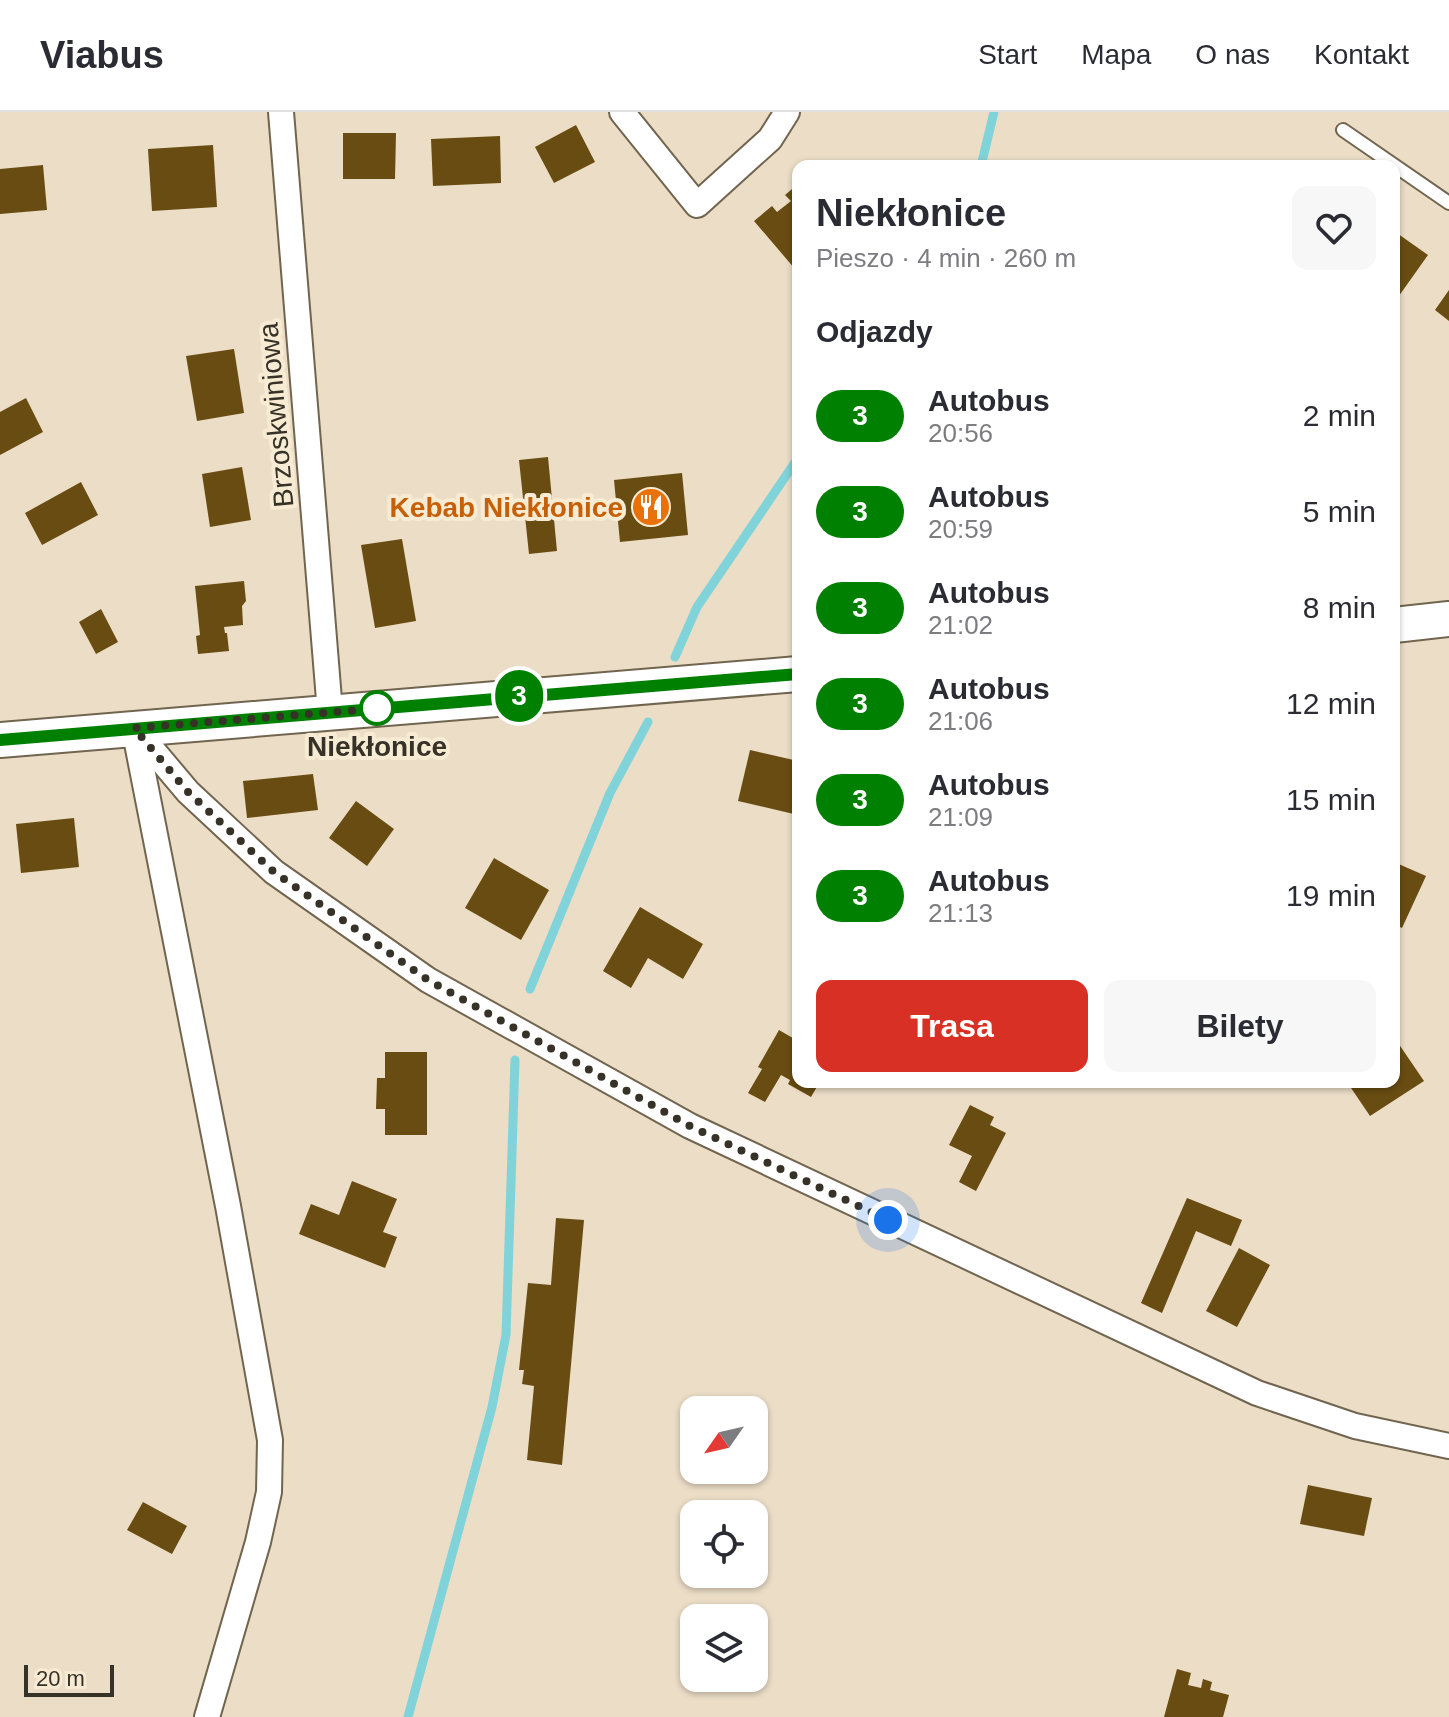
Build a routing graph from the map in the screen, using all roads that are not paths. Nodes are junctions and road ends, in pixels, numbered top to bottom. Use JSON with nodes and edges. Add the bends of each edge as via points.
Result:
{"nodes":[{"id":1,"x":281,"y":112,"type":"edge"},
{"id":2,"x":622,"y":112,"type":"edge"},
{"id":3,"x":787,"y":112,"type":"edge"},
{"id":4,"x":1343,"y":130,"type":"dead end"},
{"id":5,"x":1387,"y":160,"type":"edge"},
{"id":6,"x":1400,"y":169,"type":"edge"},
{"id":7,"x":1449,"y":203,"type":"edge"},
{"id":8,"x":1449,"y":619,"type":"edge"},
{"id":9,"x":1400,"y":624,"type":"edge"},
{"id":10,"x":792,"y":674,"type":"edge"},
{"id":11,"x":330,"y":712,"type":"junction"},
{"id":12,"x":134,"y":728,"type":"junction"},
{"id":13,"x":0,"y":740,"type":"edge"},
{"id":14,"x":1449,"y":1446,"type":"edge"},
{"id":15,"x":207,"y":1717,"type":"edge"}],
"edges":[{"from":1,"to":11,"type":"street","name":"Brzoskwiniowa"},
{"from":2,"to":3,"type":"street","via":[[697,205],[770,139]]},
{"from":4,"to":5,"type":"lane"},
{"from":6,"to":7,"type":"lane"},
{"from":8,"to":9,"type":"street"},
{"from":10,"to":11,"type":"street"},
{"from":11,"to":12,"type":"street"},
{"from":12,"to":13,"type":"street"},
{"from":12,"to":14,"type":"street","via":[[188,792],[274,872],[428,980],[690,1126],[1257,1393],[1355,1426]]},
{"from":12,"to":15,"type":"street","via":[[270,1440],[269,1492],[258,1542]]}]}
